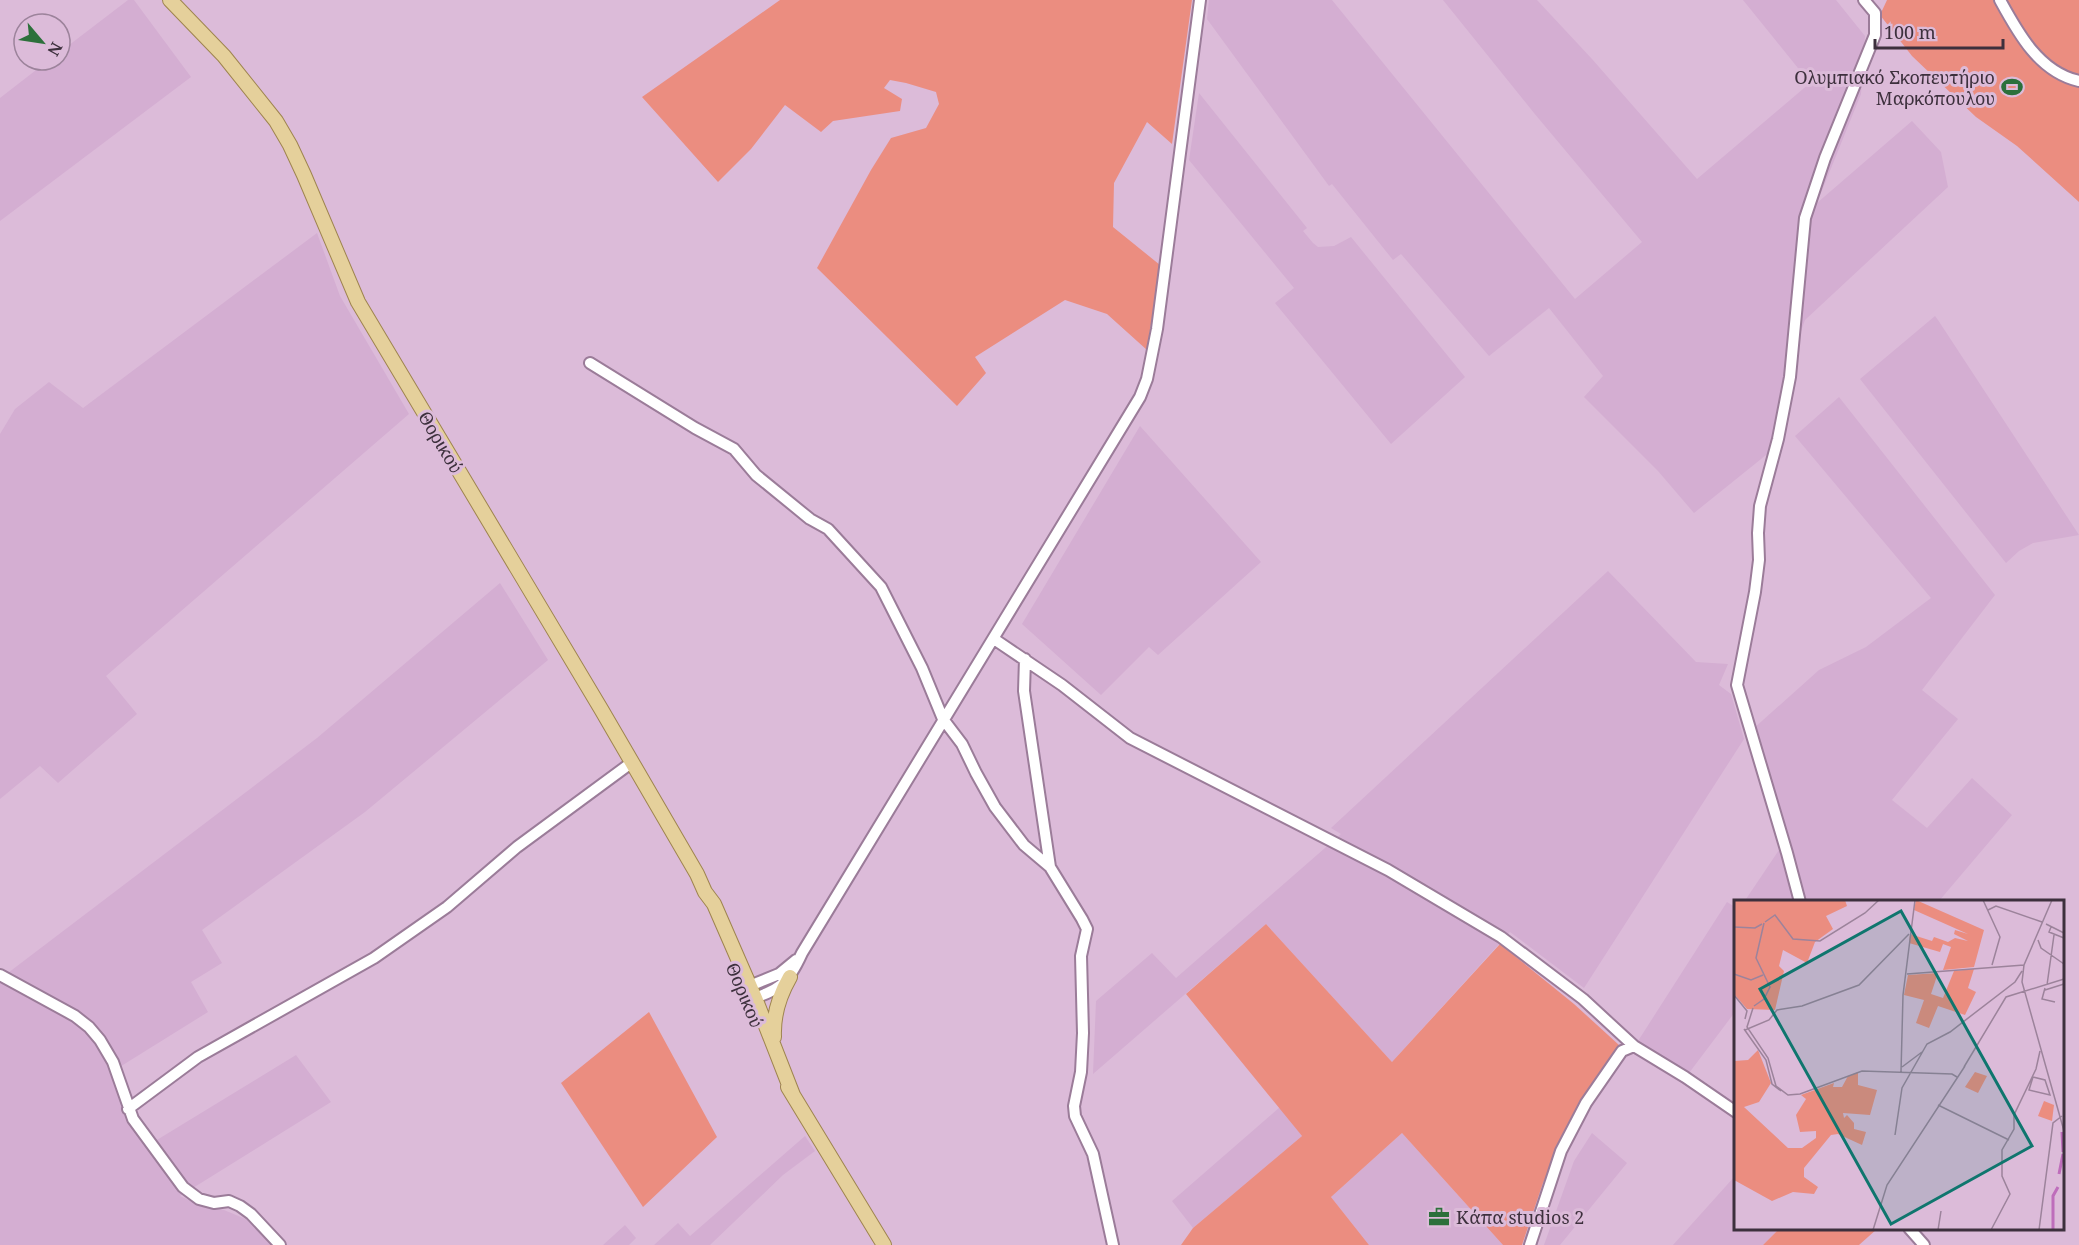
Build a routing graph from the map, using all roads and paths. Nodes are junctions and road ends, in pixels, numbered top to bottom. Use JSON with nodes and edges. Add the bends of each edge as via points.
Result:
{"nodes":[{"id":1,"x":170,"y":0,"type":"edge"},
{"id":2,"x":1200,"y":0,"type":"edge"},
{"id":3,"x":1864,"y":0,"type":"edge"},
{"id":4,"x":2000,"y":0,"type":"edge"},
{"id":5,"x":2079,"y":81,"type":"edge"},
{"id":6,"x":590,"y":363,"type":"dead end"},
{"id":7,"x":994,"y":639,"type":"junction"},
{"id":8,"x":1025,"y":659,"type":"junction"},
{"id":9,"x":944,"y":719,"type":"junction"},
{"id":10,"x":631,"y":763,"type":"junction"},
{"id":11,"x":1050,"y":867,"type":"junction"},
{"id":12,"x":1799,"y":900,"type":"edge"},
{"id":13,"x":802,"y":953,"type":"junction"},
{"id":14,"x":0,"y":975,"type":"edge"},
{"id":15,"x":790,"y":977,"type":"junction"},
{"id":16,"x":748,"y":993,"type":"junction"},
{"id":17,"x":1634,"y":1046,"type":"junction"},
{"id":18,"x":779,"y":1060,"type":"junction"},
{"id":19,"x":793,"y":1095,"type":"junction"},
{"id":20,"x":128,"y":1109,"type":"junction"},
{"id":21,"x":1734,"y":1111,"type":"edge"},
{"id":22,"x":1911,"y":1230,"type":"edge"},
{"id":23,"x":280,"y":1245,"type":"edge"},
{"id":24,"x":884,"y":1245,"type":"edge"},
{"id":25,"x":1113,"y":1245,"type":"edge"},
{"id":26,"x":1530,"y":1245,"type":"edge"},
{"id":27,"x":1924,"y":1245,"type":"edge"}],
"edges":[{"from":1,"to":10,"type":"main road","name":"Θορικού","via":[[224,56],[276,121],[304,175],[358,302]]},
{"from":2,"to":7,"type":"street","via":[[1148,379]]},
{"from":3,"to":12,"type":"street","via":[[1875,13],[1875,35],[1805,218],[1790,376],[1760,506],[1755,592],[1737,685]]},
{"from":4,"to":5,"type":"street","via":[[2033,53],[2052,71]]},
{"from":6,"to":9,"type":"street","via":[[734,449],[756,475],[828,529],[881,587]]},
{"from":7,"to":8,"type":"street"},
{"from":7,"to":9,"type":"street"},
{"from":8,"to":11,"type":"street","via":[[1023,692]]},
{"from":8,"to":17,"type":"street","via":[[1130,738],[1388,870],[1502,937],[1583,999]]},
{"from":9,"to":11,"type":"street","via":[[963,744],[995,807],[1024,845]]},
{"from":9,"to":13,"type":"street"},
{"from":10,"to":16,"type":"main road","name":"Θορικού","via":[[714,904]]},
{"from":10,"to":20,"type":"street","via":[[538,830],[447,907],[382,953],[198,1057]]},
{"from":11,"to":25,"type":"street","via":[[1087,929],[1081,956],[1081,1072],[1074,1106],[1093,1154]]},
{"from":13,"to":15,"type":"street"},
{"from":13,"to":16,"type":"street","via":[[779,974]]},
{"from":14,"to":20,"type":"street","via":[[89,1027],[113,1062]]},
{"from":15,"to":16,"type":"street","via":[[778,989]]},
{"from":15,"to":18,"type":"main road","via":[[774,1017],[774,1043]]},
{"from":16,"to":18,"type":"main road","name":"Θορικού"},
{"from":16,"to":19,"type":"main road","name":"Θορικού","via":[[774,1062]]},
{"from":17,"to":21,"type":"street"},
{"from":17,"to":26,"type":"street","via":[[1622,1051],[1586,1103],[1561,1151]]},
{"from":18,"to":19,"type":"main road","name":"Θορικού"},
{"from":19,"to":24,"type":"main road","name":"Θορικού"},
{"from":20,"to":23,"type":"street","via":[[183,1187],[199,1199],[229,1201],[240,1206]]},
{"from":22,"to":27,"type":"street"}]}
